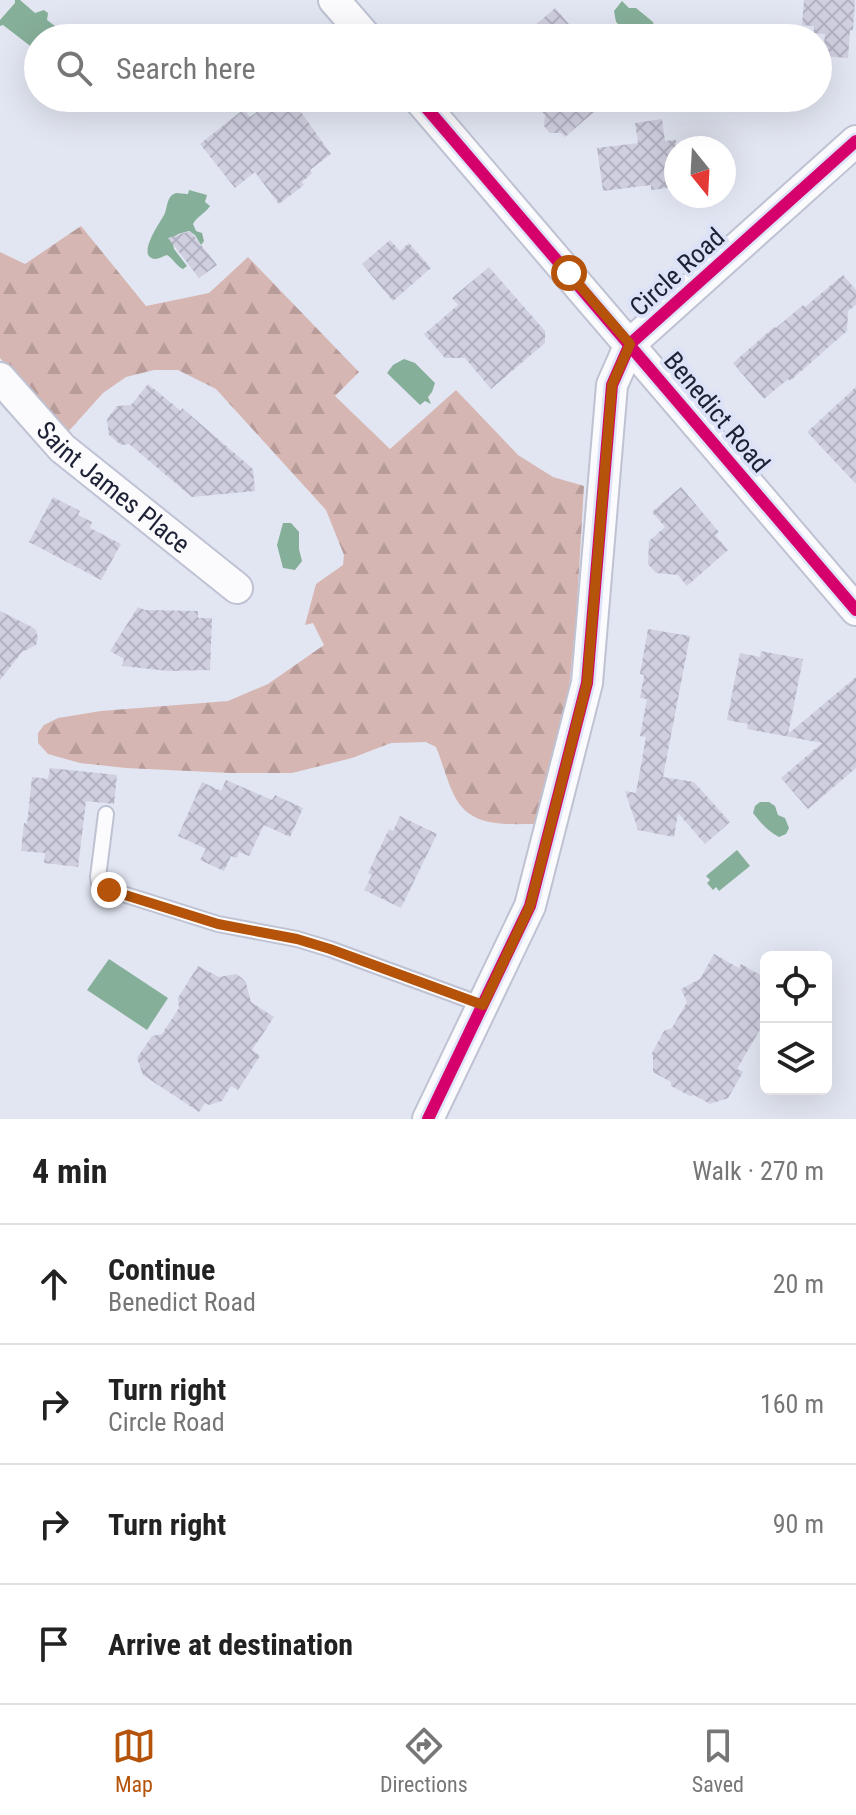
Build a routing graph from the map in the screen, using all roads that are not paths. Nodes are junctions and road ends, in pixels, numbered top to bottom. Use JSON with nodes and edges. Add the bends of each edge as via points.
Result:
{"nodes":[{"id":1,"x":334,"y":0,"type":"edge"},
{"id":2,"x":355,"y":24,"type":"edge"},
{"id":3,"x":430,"y":112,"type":"edge"},
{"id":4,"x":856,"y":141,"type":"edge"},
{"id":5,"x":630,"y":344,"type":"junction"},
{"id":6,"x":0,"y":378,"type":"edge"},
{"id":7,"x":237,"y":588,"type":"dead end"},
{"id":8,"x":856,"y":610,"type":"edge"},
{"id":9,"x":106,"y":814,"type":"dead end"},
{"id":10,"x":483,"y":1005,"type":"junction"},
{"id":11,"x":428,"y":1119,"type":"edge"}],
"edges":[{"from":1,"to":2,"type":"street"},
{"from":3,"to":5,"type":"street","name":"Benedict Road"},
{"from":4,"to":5,"type":"street","name":"Circle Road"},
{"from":5,"to":8,"type":"street","name":"Benedict Road"},
{"from":5,"to":10,"type":"street","name":"Circle Road","via":[[612,385],[587,683],[530,906]]},
{"from":6,"to":7,"type":"street","name":"Saint James Place","via":[[62,448]]},
{"from":9,"to":10,"type":"lane","via":[[98,877],[104,888],[218,924],[308,942]]},
{"from":10,"to":11,"type":"street","name":"Circle Road"}]}
